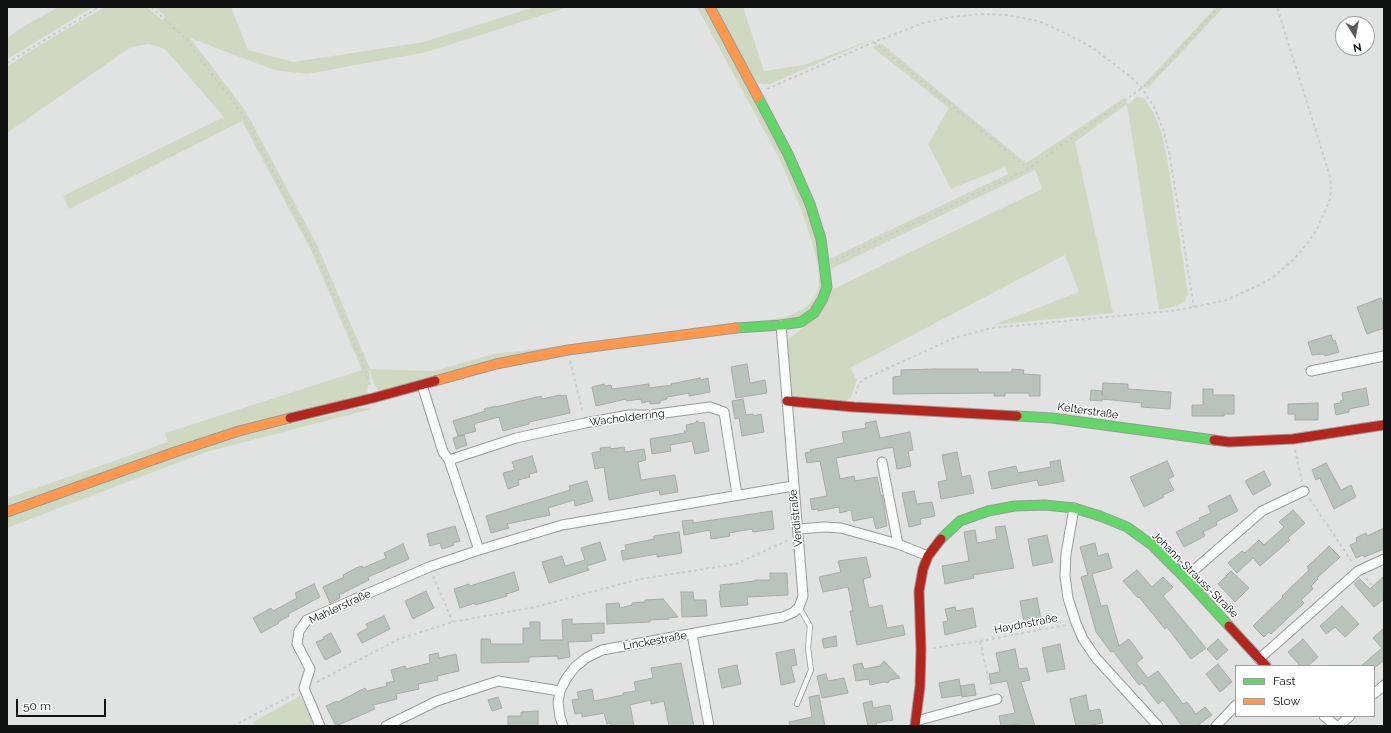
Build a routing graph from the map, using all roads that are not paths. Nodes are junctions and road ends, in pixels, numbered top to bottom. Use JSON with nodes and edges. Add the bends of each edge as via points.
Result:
{"nodes":[{"id":1,"x":710,"y":7,"type":"edge"},
{"id":2,"x":781,"y":325,"type":"junction"},
{"id":3,"x":1384,"y":356,"type":"edge"},
{"id":4,"x":1311,"y":371,"type":"dead end"},
{"id":5,"x":422,"y":385,"type":"junction"},
{"id":6,"x":787,"y":401,"type":"junction"},
{"id":7,"x":1384,"y":425,"type":"edge"},
{"id":8,"x":449,"y":460,"type":"junction"},
{"id":9,"x":882,"y":462,"type":"dead end"},
{"id":10,"x":793,"y":486,"type":"junction"},
{"id":11,"x":1304,"y":491,"type":"road end"},
{"id":12,"x":737,"y":496,"type":"junction"},
{"id":13,"x":1074,"y":508,"type":"junction"},
{"id":14,"x":7,"y":512,"type":"edge"},
{"id":15,"x":798,"y":532,"type":"junction"},
{"id":16,"x":898,"y":544,"type":"junction"},
{"id":17,"x":479,"y":550,"type":"junction"},
{"id":18,"x":928,"y":556,"type":"junction"},
{"id":19,"x":1384,"y":559,"type":"edge"},
{"id":20,"x":1185,"y":578,"type":"junction"},
{"id":21,"x":799,"y":607,"type":"junction"},
{"id":22,"x":692,"y":634,"type":"junction"},
{"id":23,"x":1262,"y":662,"type":"edge"},
{"id":24,"x":1384,"y":685,"type":"edge"},
{"id":25,"x":560,"y":691,"type":"junction"},
{"id":26,"x":1375,"y":693,"type":"edge"},
{"id":27,"x":997,"y":699,"type":"road end"},
{"id":28,"x":797,"y":704,"type":"dead end"},
{"id":29,"x":1235,"y":706,"type":"edge"},
{"id":30,"x":1325,"y":717,"type":"edge"},
{"id":31,"x":1349,"y":717,"type":"edge"},
{"id":32,"x":916,"y":723,"type":"edge"},
{"id":33,"x":320,"y":726,"type":"edge"},
{"id":34,"x":386,"y":726,"type":"edge"},
{"id":35,"x":563,"y":726,"type":"edge"},
{"id":36,"x":709,"y":726,"type":"edge"},
{"id":37,"x":1158,"y":726,"type":"edge"},
{"id":38,"x":1216,"y":726,"type":"edge"},
{"id":39,"x":1338,"y":726,"type":"edge"}],
"edges":[{"from":1,"to":2,"type":"street","via":[[788,154],[810,204],[821,238],[827,286],[822,300],[814,313],[801,322]]},
{"from":2,"to":5,"type":"street","via":[[753,326],[568,350],[496,364]]},
{"from":2,"to":6,"type":"street","name":"Verdistraße"},
{"from":3,"to":4,"type":"street"},
{"from":5,"to":8,"type":"street","via":[[443,452]]},
{"from":5,"to":14,"type":"street","via":[[239,431]]},
{"from":6,"to":7,"type":"street","name":"Kelterstraße","via":[[1052,418],[1230,442],[1293,439]]},
{"from":6,"to":10,"type":"street","name":"Verdistraße"},
{"from":8,"to":12,"type":"street","name":"Wacholderring","via":[[516,438],[585,423],[629,415],[710,407],[724,412]]},
{"from":8,"to":17,"type":"street"},
{"from":9,"to":16,"type":"street"},
{"from":10,"to":12,"type":"street"},
{"from":10,"to":15,"type":"street","name":"Verdistraße"},
{"from":11,"to":20,"type":"street","via":[[1262,511]]},
{"from":12,"to":17,"type":"street","via":[[562,525]]},
{"from":13,"to":18,"type":"street","name":"Johann-Strauss-Straße","via":[[1045,504],[988,511],[960,521],[942,537]]},
{"from":13,"to":20,"type":"street","name":"Johann-Strauss-Straße","via":[[1127,528],[1152,545]]},
{"from":13,"to":37,"type":"street","via":[[1065,576],[1068,598],[1076,623],[1096,658]]},
{"from":15,"to":16,"type":"street","via":[[825,527],[841,528]]},
{"from":15,"to":21,"type":"street","name":"Verdistraße","via":[[803,596]]},
{"from":16,"to":18,"type":"street"},
{"from":17,"to":33,"type":"street","name":"Mahlerstraße","via":[[429,567],[307,620],[299,632],[297,644],[310,669],[304,688]]},
{"from":18,"to":32,"type":"street","name":"Johann-Strauss-Straße","via":[[919,591],[921,650]]},
{"from":19,"to":23,"type":"street","via":[[1359,570]]},
{"from":20,"to":23,"type":"street","name":"Johann-Strauss-Straße"},
{"from":21,"to":22,"type":"street","name":"Linckestraße","via":[[783,617]]},
{"from":21,"to":28,"type":"lane","via":[[810,626],[808,648],[811,670]]},
{"from":22,"to":25,"type":"street","name":"Linckestraße","via":[[602,650],[575,667]]},
{"from":22,"to":36,"type":"street"},
{"from":24,"to":26,"type":"street"},
{"from":25,"to":34,"type":"street","via":[[498,681],[437,701]]},
{"from":25,"to":35,"type":"street","name":"Linckestraße","via":[[558,702]]},
{"from":27,"to":32,"type":"street"},
{"from":29,"to":38,"type":"street"},
{"from":30,"to":39,"type":"street"},
{"from":31,"to":39,"type":"street"}]}
